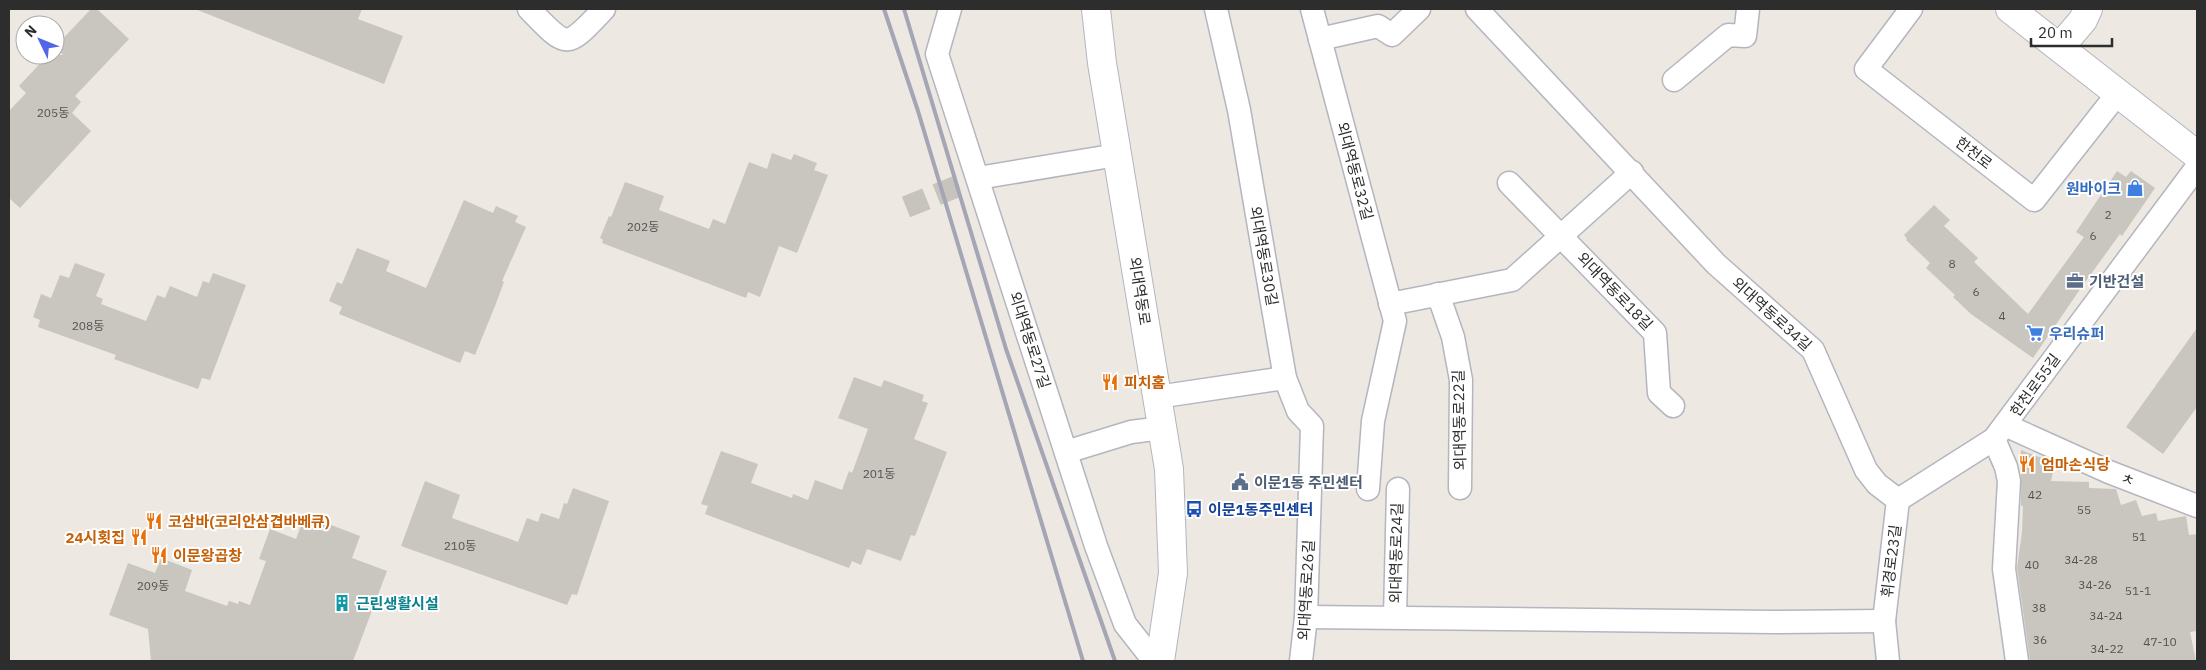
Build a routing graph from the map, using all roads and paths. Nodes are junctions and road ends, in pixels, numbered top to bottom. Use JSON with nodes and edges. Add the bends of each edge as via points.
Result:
{"nodes":[{"id":1,"x":529,"y":9,"type":"edge"},
{"id":2,"x":604,"y":9,"type":"edge"},
{"id":3,"x":950,"y":9,"type":"edge"},
{"id":4,"x":1096,"y":9,"type":"edge"},
{"id":5,"x":1216,"y":9,"type":"edge"},
{"id":6,"x":1312,"y":9,"type":"edge"},
{"id":7,"x":1419,"y":9,"type":"edge"},
{"id":8,"x":1477,"y":9,"type":"edge"},
{"id":9,"x":1748,"y":9,"type":"edge"},
{"id":10,"x":1911,"y":9,"type":"edge"},
{"id":11,"x":2010,"y":9,"type":"edge"},
{"id":12,"x":2088,"y":9,"type":"edge"},
{"id":13,"x":1320,"y":39,"type":"junction"},
{"id":14,"x":2060,"y":47,"type":"junction"},
{"id":15,"x":1674,"y":80,"type":"dead end"},
{"id":16,"x":2118,"y":93,"type":"junction"},
{"id":17,"x":1117,"y":155,"type":"junction"},
{"id":18,"x":2197,"y":155,"type":"edge"},
{"id":19,"x":2197,"y":167,"type":"edge"},
{"id":20,"x":1632,"y":172,"type":"junction"},
{"id":21,"x":978,"y":178,"type":"junction"},
{"id":22,"x":1509,"y":183,"type":"dead end"},
{"id":23,"x":1560,"y":236,"type":"junction"},
{"id":24,"x":1438,"y":294,"type":"junction"},
{"id":25,"x":1390,"y":304,"type":"junction"},
{"id":26,"x":1285,"y":378,"type":"junction"},
{"id":27,"x":1157,"y":397,"type":"junction"},
{"id":28,"x":1673,"y":406,"type":"dead end"},
{"id":29,"x":1162,"y":428,"type":"junction"},
{"id":30,"x":2000,"y":432,"type":"junction"},
{"id":31,"x":1066,"y":452,"type":"junction"},
{"id":32,"x":1460,"y":488,"type":"dead end"},
{"id":33,"x":1368,"y":489,"type":"dead end"},
{"id":34,"x":1398,"y":489,"type":"dead end"},
{"id":35,"x":1898,"y":500,"type":"junction"},
{"id":36,"x":2197,"y":506,"type":"edge"},
{"id":37,"x":1306,"y":617,"type":"junction"},
{"id":38,"x":1395,"y":617,"type":"junction"},
{"id":39,"x":1884,"y":621,"type":"junction"},
{"id":40,"x":1154,"y":661,"type":"edge"},
{"id":41,"x":1160,"y":661,"type":"edge"},
{"id":42,"x":1301,"y":661,"type":"edge"},
{"id":43,"x":1888,"y":661,"type":"edge"},
{"id":44,"x":2016,"y":661,"type":"edge"}],
"edges":[{"from":1,"to":2,"type":"street","via":[[556,36],[568,40],[579,36]]},
{"from":3,"to":21,"type":"street","name":"외대역동로27길","via":[[937,54]]},
{"from":4,"to":17,"type":"street","name":"외대역동로"},
{"from":5,"to":26,"type":"street","name":"외대역동로30길","via":[[1239,110]]},
{"from":6,"to":13,"type":"street","name":"외대역동로32길"},
{"from":7,"to":13,"type":"street","via":[[1392,35],[1378,26]]},
{"from":8,"to":20,"type":"street","name":"외대역동로34길"},
{"from":9,"to":15,"type":"street","via":[[1745,36],[1728,35]]},
{"from":10,"to":16,"type":"street","name":"한천로","via":[[1866,69],[2034,200]]},
{"from":11,"to":14,"type":"street"},
{"from":12,"to":14,"type":"street"},
{"from":13,"to":25,"type":"street","name":"외대역동로32길"},
{"from":14,"to":16,"type":"street"},
{"from":16,"to":18,"type":"street"},
{"from":17,"to":21,"type":"street"},
{"from":17,"to":27,"type":"street","name":"외대역동로"},
{"from":19,"to":30,"type":"street","name":"한천로55길"},
{"from":20,"to":23,"type":"street"},
{"from":20,"to":35,"type":"street","name":"외대역동로34길","via":[[1716,264],[1813,350],[1866,470],[1877,484]]},
{"from":21,"to":31,"type":"street","name":"외대역동로27길"},
{"from":22,"to":23,"type":"street","name":"외대역동로18길"},
{"from":23,"to":24,"type":"street","via":[[1512,280]]},
{"from":23,"to":28,"type":"street","name":"외대역동로18길","via":[[1655,333],[1659,393]]},
{"from":24,"to":25,"type":"street"},
{"from":24,"to":32,"type":"street","name":"외대역동로22길","via":[[1453,337],[1461,380]]},
{"from":25,"to":33,"type":"street","name":"외대역동로32길","via":[[1395,321],[1372,421]]},
{"from":26,"to":27,"type":"street"},
{"from":26,"to":37,"type":"street","name":"외대역동로26길","via":[[1298,411],[1312,426]]},
{"from":27,"to":29,"type":"street","name":"외대역동로"},
{"from":29,"to":31,"type":"street","via":[[1131,432]]},
{"from":29,"to":41,"type":"street","name":"외대역동로","via":[[1169,469],[1173,573]]},
{"from":30,"to":35,"type":"street","name":"한천로55길"},
{"from":30,"to":36,"type":"street","name":"ㅊ"},
{"from":30,"to":44,"type":"street","via":[[2009,481],[2004,569]]},
{"from":31,"to":40,"type":"street","name":"외대역동로27길","via":[[1125,624]]},
{"from":34,"to":38,"type":"street","name":"외대역동로24길"},
{"from":35,"to":39,"type":"street","name":"휘경로23길"},
{"from":37,"to":38,"type":"street","name":"외대역동로24길"},
{"from":37,"to":42,"type":"street","name":"외대역동로26길"},
{"from":38,"to":39,"type":"street"},
{"from":39,"to":43,"type":"street","name":"휘경로23길"}]}
